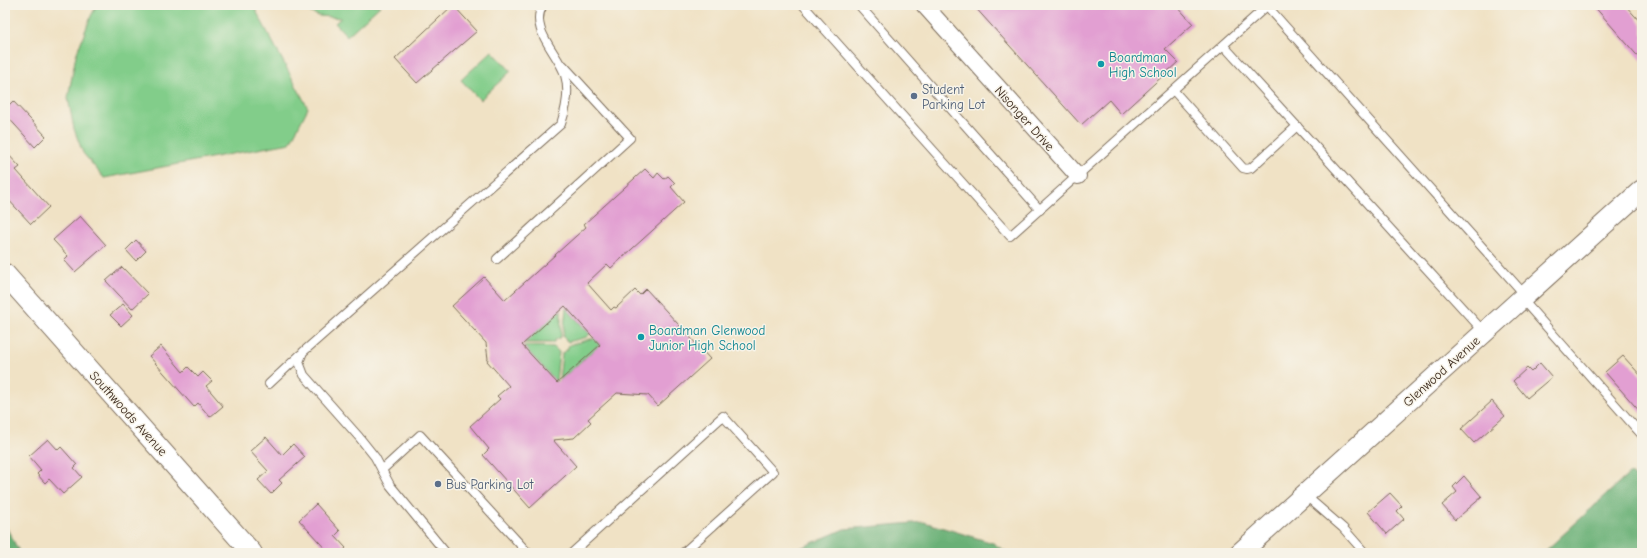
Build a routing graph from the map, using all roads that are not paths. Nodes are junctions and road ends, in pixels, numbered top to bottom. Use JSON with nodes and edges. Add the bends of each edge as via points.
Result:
{"nodes":[{"id":1,"x":543,"y":5,"type":"edge"},
{"id":2,"x":803,"y":5,"type":"edge"},
{"id":3,"x":859,"y":5,"type":"edge"},
{"id":4,"x":924,"y":5,"type":"edge"},
{"id":5,"x":1268,"y":6,"type":"edge"},
{"id":6,"x":1224,"y":46,"type":"junction"},
{"id":7,"x":559,"y":60,"type":"junction"},
{"id":8,"x":1174,"y":91,"type":"junction"},
{"id":9,"x":1297,"y":126,"type":"junction"},
{"id":10,"x":1078,"y":176,"type":"junction"},
{"id":11,"x":1642,"y":190,"type":"edge"},
{"id":12,"x":1040,"y":210,"type":"junction"},
{"id":13,"x":497,"y":259,"type":"dead end"},
{"id":14,"x":5,"y":274,"type":"edge"},
{"id":15,"x":1523,"y":297,"type":"junction"},
{"id":16,"x":1484,"y":332,"type":"junction"},
{"id":17,"x":304,"y":352,"type":"junction"},
{"id":18,"x":269,"y":384,"type":"dead end"},
{"id":19,"x":1639,"y":425,"type":"edge"},
{"id":20,"x":1642,"y":435,"type":"edge"},
{"id":21,"x":382,"y":470,"type":"junction"},
{"id":22,"x":1304,"y":494,"type":"junction"},
{"id":23,"x":252,"y":553,"type":"edge"},
{"id":24,"x":446,"y":553,"type":"edge"},
{"id":25,"x":528,"y":553,"type":"edge"},
{"id":26,"x":572,"y":553,"type":"edge"},
{"id":27,"x":683,"y":553,"type":"edge"},
{"id":28,"x":1240,"y":553,"type":"edge"},
{"id":29,"x":1365,"y":553,"type":"edge"}],
"edges":[{"from":1,"to":7,"type":"lane","via":[[540,11],[540,27]]},
{"from":2,"to":12,"type":"lane","via":[[1010,236]]},
{"from":3,"to":12,"type":"lane"},
{"from":4,"to":10,"type":"street","name":"Nisonger Drive"},
{"from":5,"to":6,"type":"lane"},
{"from":5,"to":15,"type":"lane"},
{"from":6,"to":8,"type":"lane"},
{"from":6,"to":9,"type":"lane"},
{"from":7,"to":13,"type":"lane","via":[[630,138]]},
{"from":7,"to":17,"type":"lane","via":[[566,77],[567,106],[561,124]]},
{"from":8,"to":9,"type":"lane","via":[[1246,169]]},
{"from":8,"to":10,"type":"lane"},
{"from":9,"to":16,"type":"lane"},
{"from":10,"to":12,"type":"lane"},
{"from":11,"to":15,"type":"street","name":"Glenwood Avenue"},
{"from":14,"to":23,"type":"street","name":"Southwoods Avenue"},
{"from":15,"to":16,"type":"street","name":"Glenwood Avenue"},
{"from":15,"to":19,"type":"lane"},
{"from":16,"to":22,"type":"street","name":"Glenwood Avenue"},
{"from":17,"to":18,"type":"lane"},
{"from":17,"to":21,"type":"lane","via":[[299,362],[304,375],[360,437]]},
{"from":19,"to":20,"type":"lane"},
{"from":21,"to":24,"type":"lane","via":[[390,485]]},
{"from":21,"to":25,"type":"lane","via":[[420,435]]},
{"from":22,"to":28,"type":"street","name":"Glenwood Avenue"},
{"from":22,"to":29,"type":"lane","via":[[1343,528]]},
{"from":26,"to":27,"type":"lane","via":[[723,416],[773,472]]}]}
